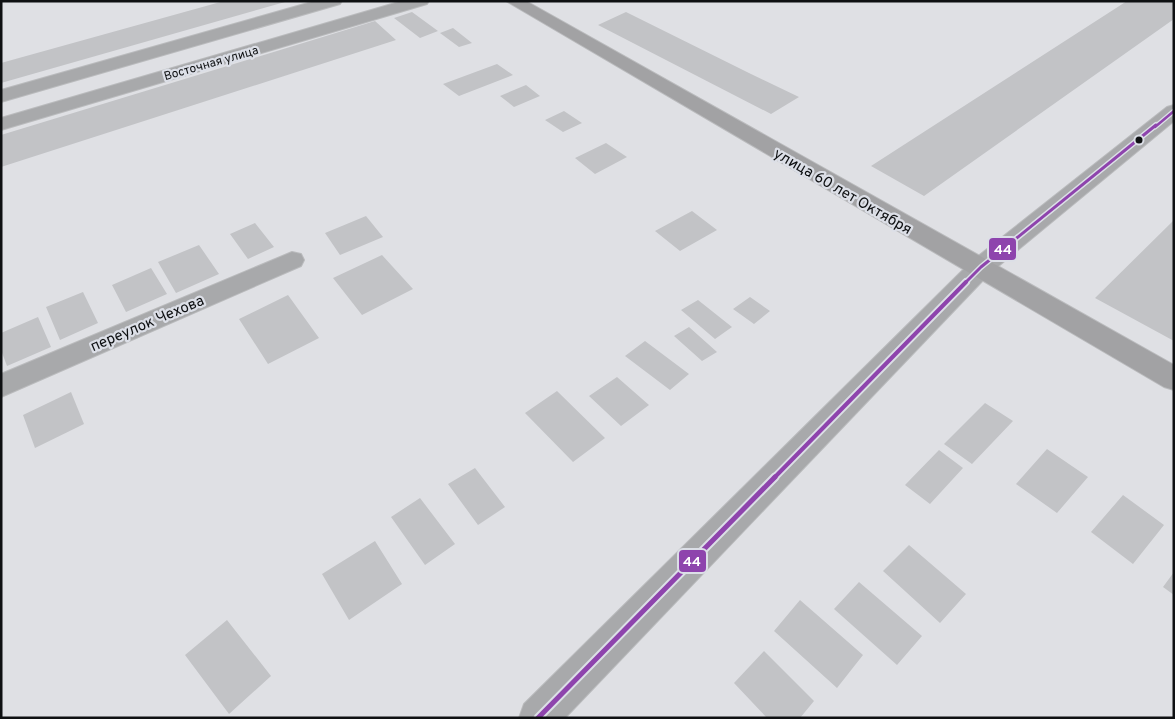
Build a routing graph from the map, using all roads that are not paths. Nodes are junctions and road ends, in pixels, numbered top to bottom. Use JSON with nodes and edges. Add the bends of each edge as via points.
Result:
{"nodes":[{"id":1,"x":334,"y":1,"type":"edge"},
{"id":2,"x":421,"y":1,"type":"edge"},
{"id":3,"x":514,"y":1,"type":"edge"},
{"id":4,"x":1,"y":96,"type":"edge"},
{"id":5,"x":1174,"y":111,"type":"edge"},
{"id":6,"x":1,"y":124,"type":"edge"},
{"id":7,"x":292,"y":260,"type":"dead end"},
{"id":8,"x":981,"y":266,"type":"junction"},
{"id":9,"x":1174,"y":379,"type":"edge"},
{"id":10,"x":1,"y":386,"type":"edge"},
{"id":11,"x":538,"y":718,"type":"edge"}],
"edges":[{"from":1,"to":4,"type":"street","name":"Восточная улица"},
{"from":2,"to":6,"type":"street","name":"Восточная улица"},
{"from":3,"to":8,"type":"main road","name":"улица 60 лет Октября","via":[[892,220]]},
{"from":5,"to":8,"type":"street"},
{"from":7,"to":10,"type":"street","name":"переулок Чехова"},
{"from":8,"to":9,"type":"main road","name":"улица 60 лет Октября"},
{"from":8,"to":11,"type":"street"}]}
